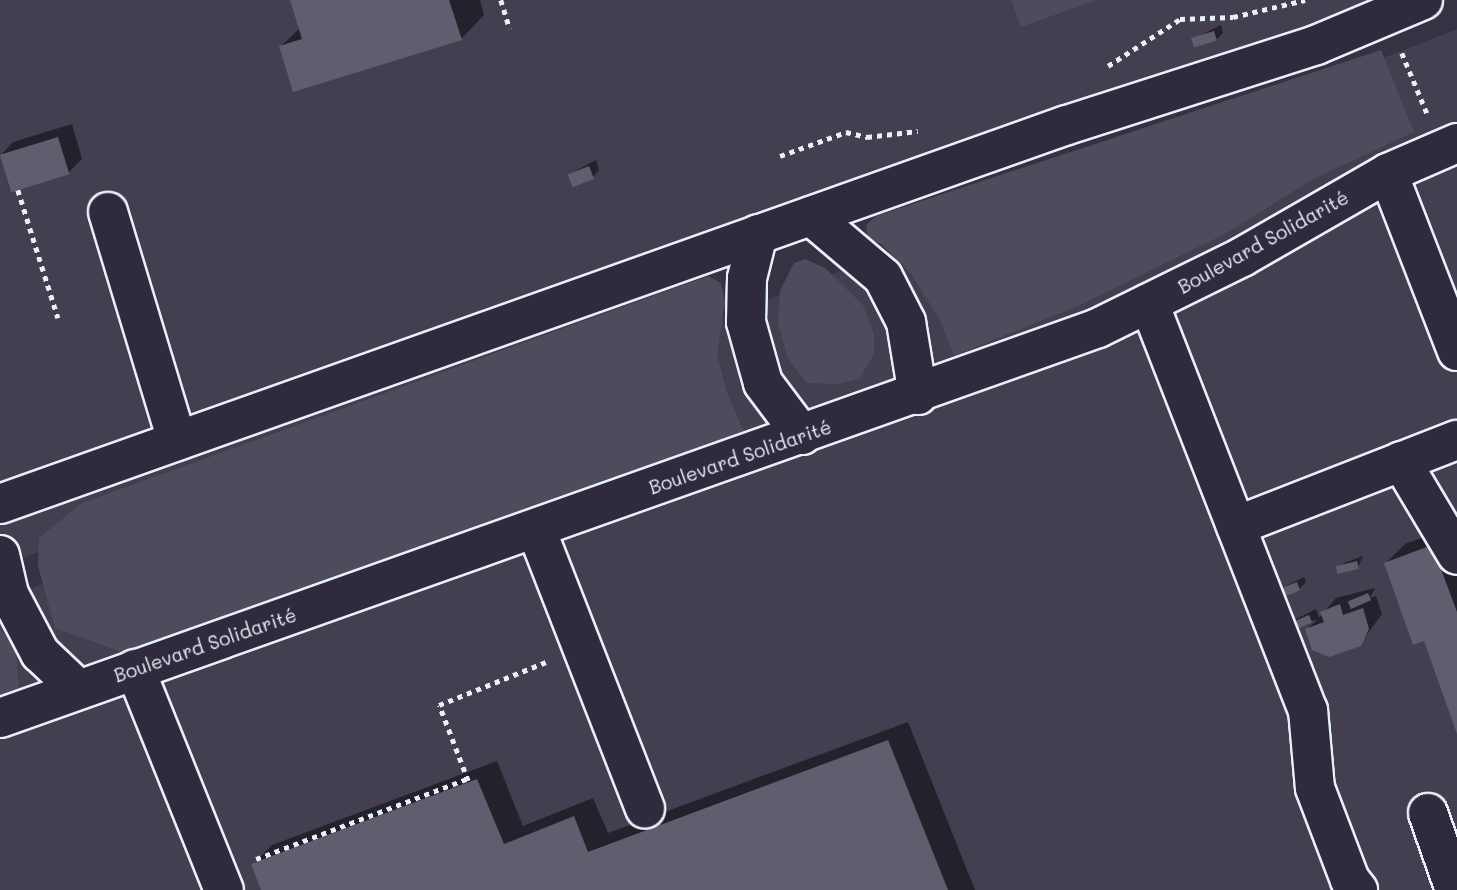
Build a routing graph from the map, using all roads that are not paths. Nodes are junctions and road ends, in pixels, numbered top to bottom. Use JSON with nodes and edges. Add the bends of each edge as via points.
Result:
{"nodes":[{"id":1,"x":1423,"y":0,"type":"edge"},
{"id":2,"x":1450,"y":146,"type":"edge"},
{"id":3,"x":1388,"y":173,"type":"junction"},
{"id":4,"x":108,"y":212,"type":"dead end"},
{"id":5,"x":811,"y":216,"type":"junction"},
{"id":6,"x":758,"y":234,"type":"junction"},
{"id":7,"x":1149,"y":303,"type":"junction"},
{"id":8,"x":1457,"y":351,"type":"edge"},
{"id":9,"x":918,"y":395,"type":"junction"},
{"id":10,"x":802,"y":435,"type":"junction"},
{"id":11,"x":1457,"y":440,"type":"edge"},
{"id":12,"x":177,"y":441,"type":"junction"},
{"id":13,"x":1401,"y":461,"type":"junction"},
{"id":14,"x":0,"y":506,"type":"edge"},
{"id":15,"x":1236,"y":526,"type":"junction"},
{"id":16,"x":536,"y":529,"type":"junction"},
{"id":17,"x":0,"y":555,"type":"edge"},
{"id":18,"x":1457,"y":555,"type":"edge"},
{"id":19,"x":135,"y":669,"type":"junction"},
{"id":20,"x":78,"y":689,"type":"junction"},
{"id":21,"x":0,"y":718,"type":"edge"},
{"id":22,"x":645,"y":808,"type":"dead end"},
{"id":23,"x":1428,"y":813,"type":"dead end"},
{"id":24,"x":221,"y":882,"type":"edge"},
{"id":25,"x":1358,"y":890,"type":"edge"},
{"id":26,"x":1455,"y":890,"type":"edge"}],
"edges":[{"from":1,"to":5,"type":"main road","via":[[1387,19]]},
{"from":2,"to":3,"type":"main road","name":"Boulevard Solidarité"},
{"from":3,"to":7,"type":"main road","name":"Boulevard Solidarité"},
{"from":3,"to":8,"type":"main road"},
{"from":4,"to":12,"type":"main road"},
{"from":5,"to":6,"type":"main road"},
{"from":5,"to":9,"type":"main road","via":[[883,277],[905,322]]},
{"from":6,"to":10,"type":"main road","via":[[747,278],[746,322],[763,383]]},
{"from":6,"to":12,"type":"main road"},
{"from":7,"to":9,"type":"main road","name":"Boulevard Solidarité","via":[[1098,328]]},
{"from":7,"to":15,"type":"main road"},
{"from":9,"to":10,"type":"main road","name":"Boulevard Solidarité"},
{"from":10,"to":16,"type":"main road","name":"Boulevard Solidarité"},
{"from":11,"to":13,"type":"main road"},
{"from":12,"to":14,"type":"main road"},
{"from":13,"to":15,"type":"main road"},
{"from":13,"to":18,"type":"main road"},
{"from":15,"to":25,"type":"main road","via":[[1308,710],[1315,788]]},
{"from":16,"to":19,"type":"main road","name":"Boulevard Solidarité"},
{"from":16,"to":22,"type":"main road"},
{"from":17,"to":20,"type":"main road","via":[[9,594],[40,653]]},
{"from":19,"to":20,"type":"main road","name":"Boulevard Solidarité"},
{"from":19,"to":24,"type":"main road"},
{"from":20,"to":21,"type":"main road","name":"Boulevard Solidarité"},
{"from":23,"to":26,"type":"main road"}]}
